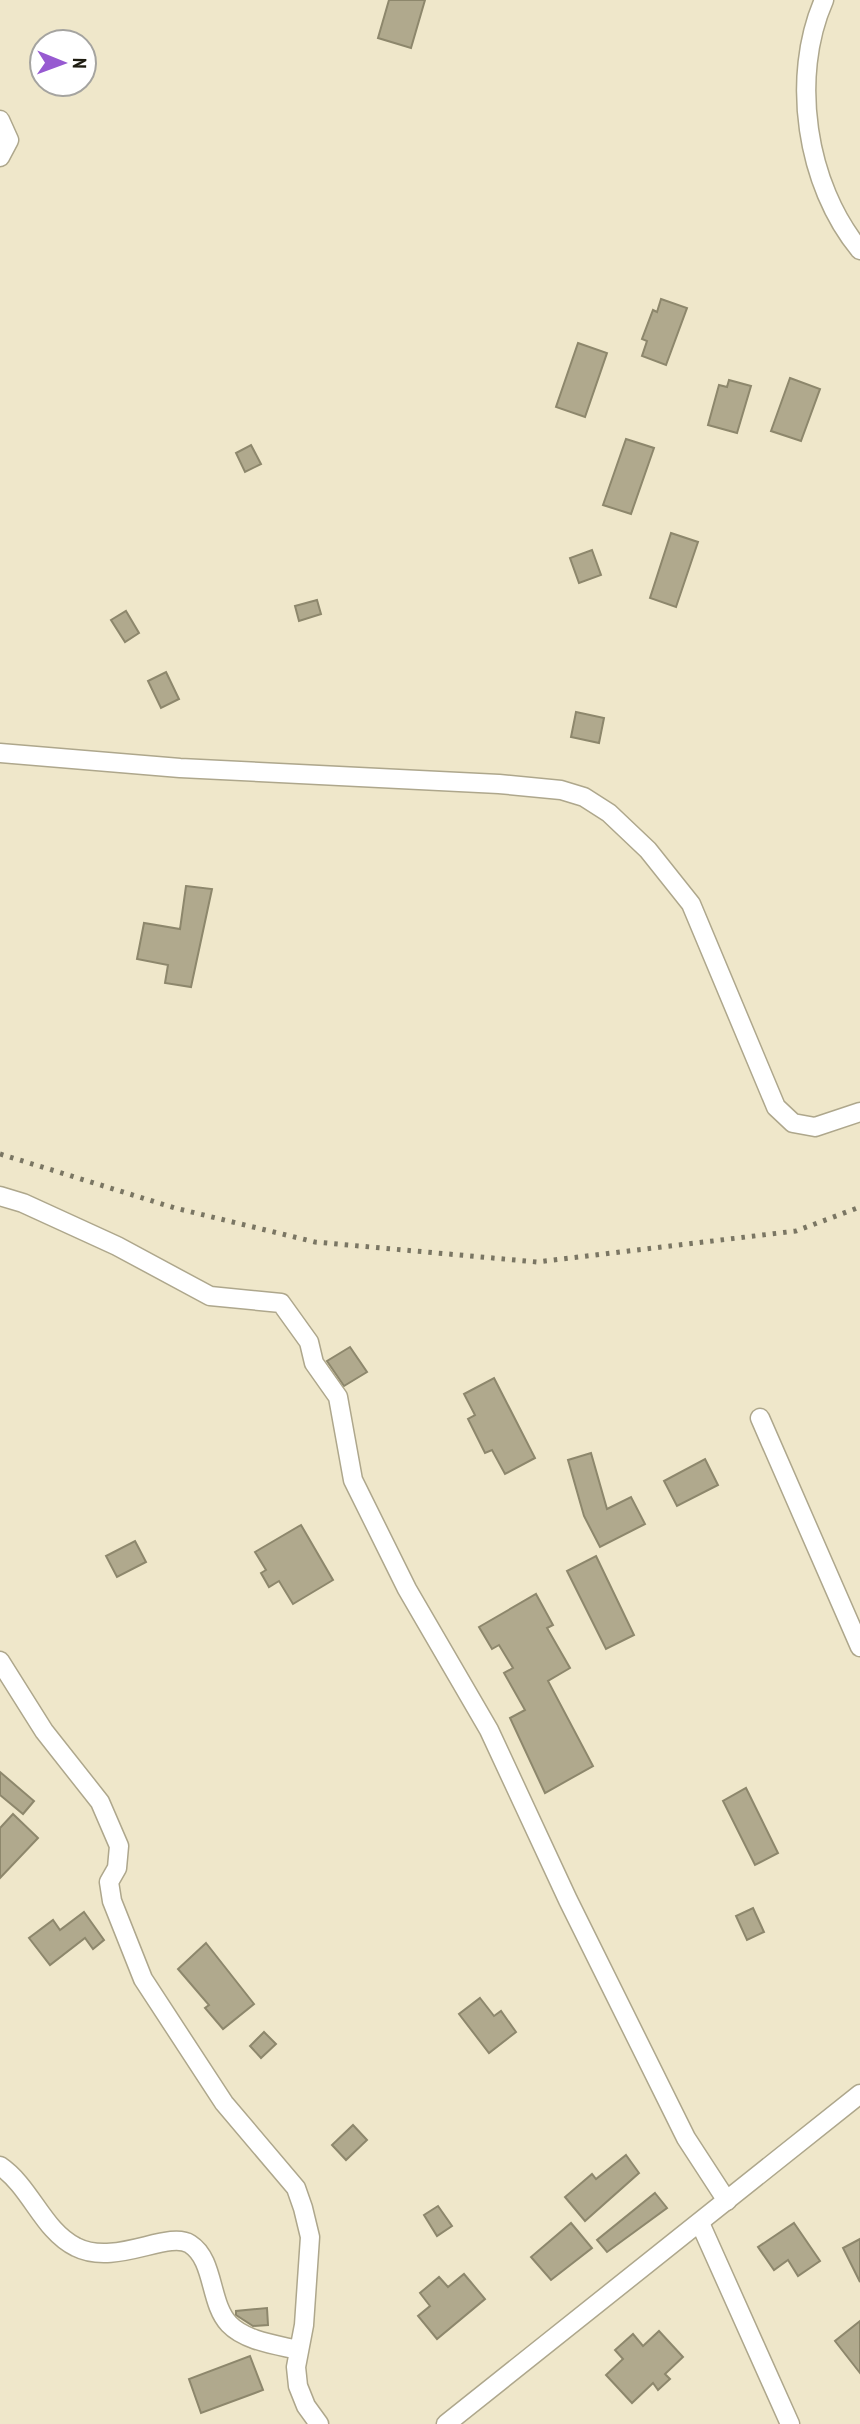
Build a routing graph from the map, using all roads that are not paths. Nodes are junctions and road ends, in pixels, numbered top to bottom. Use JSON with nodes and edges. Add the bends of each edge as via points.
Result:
{"nodes":[{"id":1,"x":824,"y":0,"type":"edge"},
{"id":2,"x":0,"y":120,"type":"edge"},
{"id":3,"x":0,"y":157,"type":"edge"},
{"id":4,"x":860,"y":250,"type":"edge"},
{"id":5,"x":0,"y":753,"type":"edge"},
{"id":6,"x":860,"y":1112,"type":"edge"},
{"id":7,"x":0,"y":1196,"type":"edge"},
{"id":8,"x":760,"y":1418,"type":"dead end"},
{"id":9,"x":860,"y":1647,"type":"edge"},
{"id":10,"x":0,"y":1661,"type":"edge"},
{"id":11,"x":860,"y":2094,"type":"edge"},
{"id":12,"x":0,"y":2166,"type":"edge"},
{"id":13,"x":727,"y":2202,"type":"junction"},
{"id":14,"x":701,"y":2223,"type":"junction"},
{"id":15,"x":298,"y":2350,"type":"junction"},
{"id":16,"x":319,"y":2424,"type":"edge"},
{"id":17,"x":446,"y":2424,"type":"edge"},
{"id":18,"x":790,"y":2424,"type":"edge"}],
"edges":[{"from":1,"to":4,"type":"street","via":[[813,24],[804,88],[810,139],[834,211]]},
{"from":2,"to":3,"type":"street","via":[[9,140]]},
{"from":5,"to":6,"type":"street","via":[[499,785],[561,790],[584,797],[609,813],[648,850],[691,904],[776,1107],[793,1123],[815,1128]]},
{"from":7,"to":13,"type":"street","via":[[117,1246],[210,1296],[281,1303],[292,1315],[309,1342],[314,1363],[338,1397],[353,1480],[407,1589],[489,1730],[686,2138]]},
{"from":8,"to":9,"type":"street"},
{"from":10,"to":15,"type":"street","via":[[44,1731],[100,1802],[119,1846],[117,1868],[109,1882],[112,1900],[143,1979],[224,2103],[296,2189],[310,2237]]},
{"from":11,"to":13,"type":"street"},
{"from":12,"to":15,"type":"street","via":[[31,2196],[63,2239],[76,2247],[111,2255],[175,2241],[189,2243],[200,2254],[218,2308],[230,2325],[245,2335]]},
{"from":13,"to":14,"type":"street"},
{"from":14,"to":17,"type":"street"},
{"from":14,"to":18,"type":"street"},
{"from":15,"to":16,"type":"street","via":[[298,2386]]}]}
